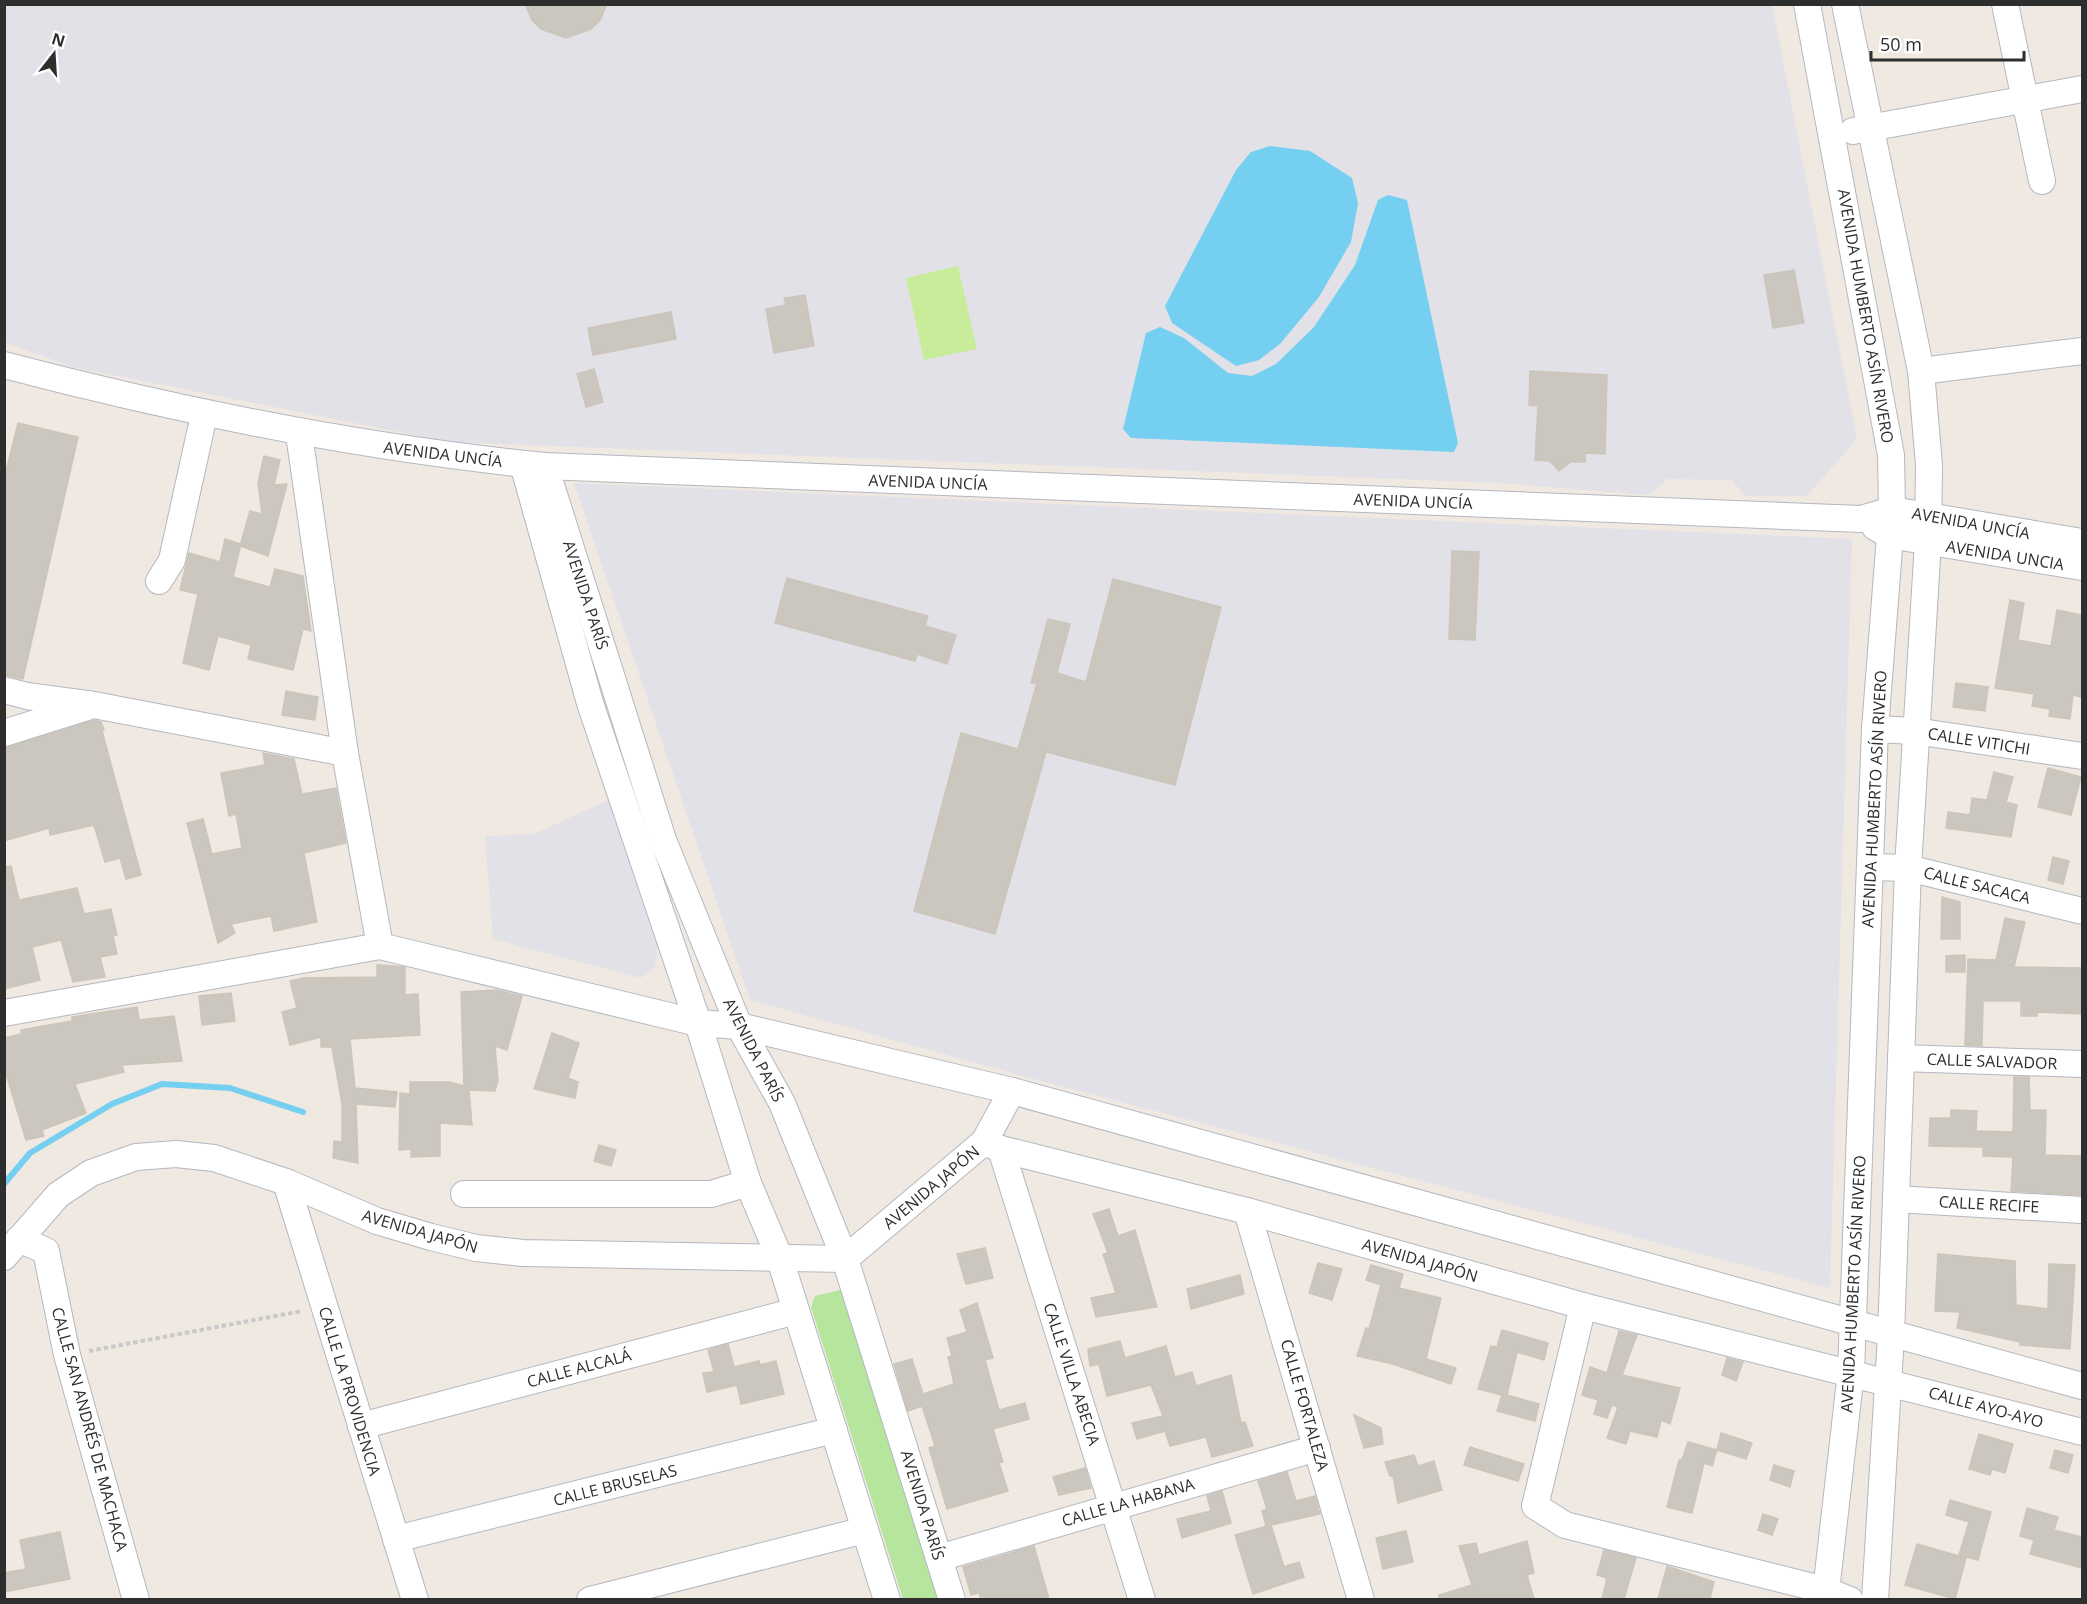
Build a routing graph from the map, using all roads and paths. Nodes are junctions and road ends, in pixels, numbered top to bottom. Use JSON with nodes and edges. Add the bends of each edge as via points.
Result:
{"nodes":[{"id":1,"x":1807,"y":4,"type":"edge"},
{"id":2,"x":1845,"y":4,"type":"edge"},
{"id":3,"x":2006,"y":4,"type":"edge"},
{"id":4,"x":2082,"y":89,"type":"edge"},
{"id":5,"x":2025,"y":100,"type":"junction"},
{"id":6,"x":1869,"y":128,"type":"junction"},
{"id":7,"x":1833,"y":135,"type":"junction"},
{"id":8,"x":2042,"y":181,"type":"dead end"},
{"id":9,"x":2082,"y":351,"type":"edge"},
{"id":10,"x":4,"y":365,"type":"edge"},
{"id":11,"x":1921,"y":371,"type":"junction"},
{"id":12,"x":204,"y":415,"type":"junction"},
{"id":13,"x":299,"y":434,"type":"junction"},
{"id":14,"x":533,"y":465,"type":"junction"},
{"id":15,"x":1928,"y":516,"type":"junction"},
{"id":16,"x":1890,"y":523,"type":"junction"},
{"id":17,"x":1928,"y":542,"type":"junction"},
{"id":18,"x":2082,"y":542,"type":"edge"},
{"id":19,"x":2082,"y":567,"type":"edge"},
{"id":20,"x":159,"y":581,"type":"dead end"},
{"id":21,"x":4,"y":690,"type":"edge"},
{"id":22,"x":94,"y":705,"type":"junction"},
{"id":23,"x":1875,"y":729,"type":"junction"},
{"id":24,"x":1915,"y":731,"type":"junction"},
{"id":25,"x":4,"y":733,"type":"edge"},
{"id":26,"x":345,"y":753,"type":"junction"},
{"id":27,"x":2082,"y":756,"type":"edge"},
{"id":28,"x":1870,"y":867,"type":"junction"},
{"id":29,"x":1908,"y":868,"type":"junction"},
{"id":30,"x":2082,"y":911,"type":"edge"},
{"id":31,"x":380,"y":946,"type":"junction"},
{"id":32,"x":4,"y":1013,"type":"edge"},
{"id":33,"x":698,"y":1023,"type":"junction"},
{"id":34,"x":739,"y":1026,"type":"junction"},
{"id":35,"x":1901,"y":1058,"type":"junction"},
{"id":36,"x":2082,"y":1064,"type":"edge"},
{"id":37,"x":1012,"y":1091,"type":"junction"},
{"id":38,"x":993,"y":1145,"type":"junction"},
{"id":39,"x":286,"y":1182,"type":"junction"},
{"id":40,"x":748,"y":1183,"type":"junction"},
{"id":41,"x":464,"y":1194,"type":"dead end"},
{"id":42,"x":1896,"y":1199,"type":"junction"},
{"id":43,"x":2082,"y":1209,"type":"edge"},
{"id":44,"x":1247,"y":1211,"type":"junction"},
{"id":45,"x":12,"y":1248,"type":"edge"},
{"id":46,"x":779,"y":1256,"type":"junction"},
{"id":47,"x":845,"y":1259,"type":"junction"},
{"id":48,"x":324,"y":1306,"type":"junction"},
{"id":49,"x":1583,"y":1306,"type":"junction"},
{"id":50,"x":796,"y":1311,"type":"junction"},
{"id":51,"x":1854,"y":1324,"type":"junction"},
{"id":52,"x":1891,"y":1335,"type":"junction"},
{"id":53,"x":67,"y":1355,"type":"junction"},
{"id":54,"x":1851,"y":1372,"type":"junction"},
{"id":55,"x":1889,"y":1382,"type":"junction"},
{"id":56,"x":2082,"y":1386,"type":"edge"},
{"id":57,"x":361,"y":1426,"type":"junction"},
{"id":58,"x":834,"y":1430,"type":"junction"},
{"id":59,"x":2082,"y":1432,"type":"edge"},
{"id":60,"x":1317,"y":1448,"type":"junction"},
{"id":61,"x":1114,"y":1506,"type":"junction"},
{"id":62,"x":865,"y":1530,"type":"junction"},
{"id":63,"x":396,"y":1539,"type":"junction"},
{"id":64,"x":939,"y":1558,"type":"junction"},
{"id":65,"x":1825,"y":1595,"type":"edge"},
{"id":66,"x":136,"y":1599,"type":"edge"},
{"id":67,"x":415,"y":1599,"type":"edge"},
{"id":68,"x":590,"y":1599,"type":"edge"},
{"id":69,"x":887,"y":1599,"type":"edge"},
{"id":70,"x":952,"y":1599,"type":"edge"},
{"id":71,"x":1142,"y":1599,"type":"edge"},
{"id":72,"x":1361,"y":1599,"type":"edge"},
{"id":73,"x":1850,"y":1599,"type":"edge"},
{"id":74,"x":1875,"y":1599,"type":"edge"}],
"edges":[{"from":1,"to":7,"type":"street","name":"AVENIDA HUMBERTO ASÍN RIVERO"},
{"from":2,"to":6,"type":"street"},
{"from":3,"to":5,"type":"street"},
{"from":4,"to":5,"type":"street"},
{"from":5,"to":6,"type":"street"},
{"from":5,"to":8,"type":"street"},
{"from":6,"to":7,"type":"street"},
{"from":6,"to":11,"type":"street"},
{"from":7,"to":16,"type":"street","name":"AVENIDA HUMBERTO ASÍN RIVERO","via":[[1891,455]]},
{"from":9,"to":11,"type":"street"},
{"from":10,"to":12,"type":"street","name":"AVENIDA UNCÍA"},
{"from":11,"to":15,"type":"street","via":[[1929,465]]},
{"from":12,"to":13,"type":"street","name":"AVENIDA UNCÍA"},
{"from":12,"to":20,"type":"street","via":[[172,560]]},
{"from":13,"to":14,"type":"street","name":"AVENIDA UNCÍA"},
{"from":13,"to":26,"type":"street"},
{"from":14,"to":16,"type":"street","name":"AVENIDA UNCÍA"},
{"from":14,"to":33,"type":"street","name":"AVENIDA PARÍS","via":[[590,703]]},
{"from":14,"to":34,"type":"street","name":"AVENIDA PARÍS","via":[[663,840]]},
{"from":15,"to":16,"type":"street","name":"AVENIDA UNCÍA"},
{"from":15,"to":17,"type":"street"},
{"from":15,"to":18,"type":"street","name":"AVENIDA UNCÍA"},
{"from":16,"to":17,"type":"street","name":"AVENIDA UNCÍA"},
{"from":16,"to":23,"type":"street","name":"AVENIDA HUMBERTO ASÍN RIVERO"},
{"from":17,"to":19,"type":"street","name":"AVENIDA UNCIA"},
{"from":17,"to":24,"type":"street"},
{"from":21,"to":22,"type":"street"},
{"from":22,"to":25,"type":"street"},
{"from":22,"to":26,"type":"street"},
{"from":23,"to":24,"type":"street","name":"CALLE VITICHI"},
{"from":23,"to":28,"type":"street","name":"AVENIDA HUMBERTO ASÍN RIVERO"},
{"from":24,"to":27,"type":"street","name":"CALLE VITICHI"},
{"from":24,"to":29,"type":"street"},
{"from":26,"to":31,"type":"street"},
{"from":28,"to":29,"type":"street","name":"CALLE SACACA"},
{"from":28,"to":51,"type":"street","name":"AVENIDA HUMBERTO ASÍN RIVERO"},
{"from":29,"to":30,"type":"street","name":"CALLE SACACA"},
{"from":29,"to":35,"type":"street"},
{"from":31,"to":32,"type":"street"},
{"from":31,"to":33,"type":"street"},
{"from":33,"to":34,"type":"street"},
{"from":33,"to":40,"type":"street","name":"AVENIDA PARÍS"},
{"from":34,"to":37,"type":"street"},
{"from":34,"to":47,"type":"street","name":"AVENIDA PARÍS","via":[[782,1103]]},
{"from":35,"to":36,"type":"street","name":"CALLE SALVADOR"},
{"from":35,"to":42,"type":"street"},
{"from":37,"to":38,"type":"street"},
{"from":37,"to":51,"type":"street"},
{"from":38,"to":44,"type":"street","name":"AVENIDA JAPÓN"},
{"from":38,"to":47,"type":"street","name":"AVENIDA JAPÓN"},
{"from":38,"to":61,"type":"street","name":"CALLE VILLA ABECIA"},
{"from":39,"to":45,"type":"street","name":"AVENIDA JAPÓN","via":[[214,1158],[176,1154],[136,1157],[91,1173],[58,1195]]},
{"from":39,"to":46,"type":"street","name":"AVENIDA JAPÓN","via":[[377,1221],[476,1248],[523,1253]]},
{"from":39,"to":48,"type":"street","name":"CALLE LA PROVIDENCIA"},
{"from":40,"to":41,"type":"street","via":[[711,1194]]},
{"from":40,"to":46,"type":"street","name":"AVENIDA PARÍS"},
{"from":42,"to":43,"type":"street","name":"CALLE RECIFE"},
{"from":42,"to":52,"type":"street"},
{"from":44,"to":49,"type":"street","name":"AVENIDA JAPÓN"},
{"from":44,"to":60,"type":"street","name":"CALLE FORTALEZA"},
{"from":45,"to":53,"type":"street","name":"CALLE SAN ANDRÉS DE MACHACA","via":[[46,1251]]},
{"from":46,"to":47,"type":"street","name":"AVENIDA JAPÓN"},
{"from":46,"to":50,"type":"street","name":"AVENIDA PARÍS"},
{"from":47,"to":64,"type":"street","name":"AVENIDA PARÍS"},
{"from":48,"to":53,"type":"path"},
{"from":48,"to":57,"type":"street","name":"CALLE LA PROVIDENCIA"},
{"from":49,"to":54,"type":"street","name":"AVENIDA JAPÓN"},
{"from":49,"to":65,"type":"street","via":[[1535,1506],[1565,1525]]},
{"from":50,"to":57,"type":"street","name":"CALLE ALCALÁ"},
{"from":50,"to":58,"type":"street","name":"AVENIDA PARÍS"},
{"from":51,"to":52,"type":"street"},
{"from":51,"to":54,"type":"street","name":"AVENIDA HUMBERTO ASÍN RIVERO"},
{"from":52,"to":55,"type":"street"},
{"from":52,"to":56,"type":"street"},
{"from":53,"to":66,"type":"street","name":"CALLE SAN ANDRÉS DE MACHACA"},
{"from":54,"to":55,"type":"street","name":"AVENIDA JAPÓN"},
{"from":54,"to":65,"type":"street","name":"AVENIDA HUMBERTO ASÍN RIVERO"},
{"from":55,"to":59,"type":"street","name":"CALLE AYO-AYO"},
{"from":55,"to":74,"type":"street"},
{"from":57,"to":63,"type":"street","name":"CALLE LA PROVIDENCIA"},
{"from":58,"to":62,"type":"street","name":"AVENIDA PARÍS"},
{"from":58,"to":63,"type":"street","name":"CALLE BRUSELAS"},
{"from":60,"to":61,"type":"street","name":"CALLE LA HABANA"},
{"from":60,"to":72,"type":"street","name":"CALLE FORTALEZA"},
{"from":61,"to":64,"type":"street","name":"CALLE LA HABANA"},
{"from":61,"to":71,"type":"street","name":"CALLE VILLA ABECIA"},
{"from":62,"to":68,"type":"street"},
{"from":62,"to":69,"type":"street","name":"AVENIDA PARÍS"},
{"from":63,"to":67,"type":"street","name":"CALLE LA PROVIDENCIA"},
{"from":64,"to":70,"type":"street","name":"AVENIDA PARÍS"},
{"from":65,"to":73,"type":"street"}]}
